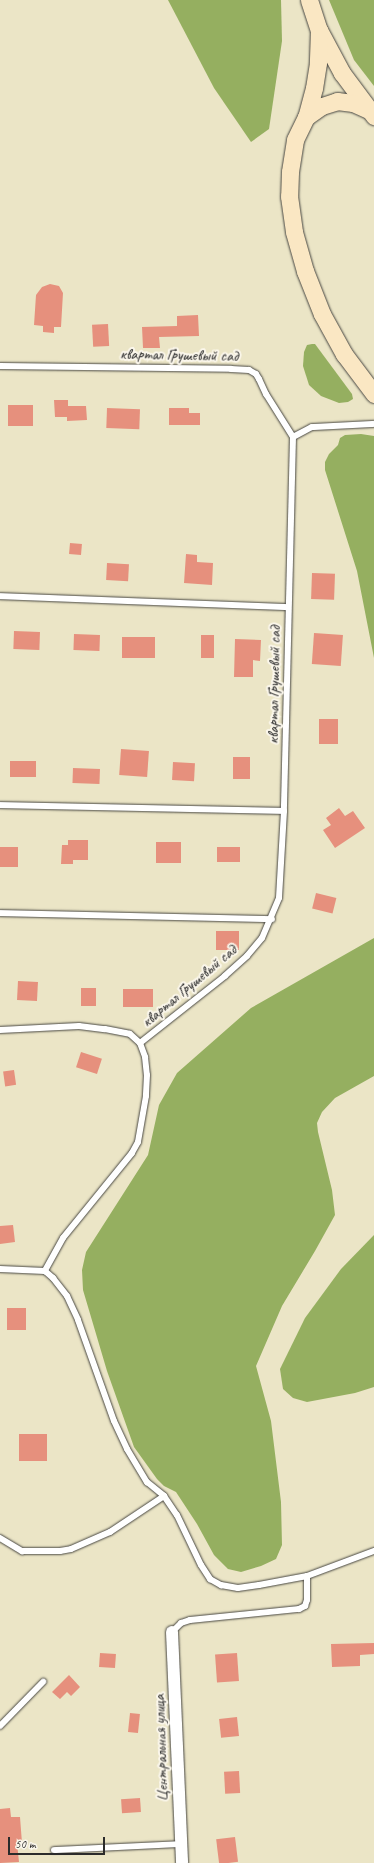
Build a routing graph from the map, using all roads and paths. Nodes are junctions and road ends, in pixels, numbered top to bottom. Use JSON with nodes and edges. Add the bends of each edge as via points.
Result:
{"nodes":[{"id":1,"x":309,"y":0,"type":"edge"},
{"id":2,"x":319,"y":30,"type":"junction"},
{"id":3,"x":371,"y":113,"type":"edge"},
{"id":4,"x":306,"y":117,"type":"junction"},
{"id":5,"x":0,"y":366,"type":"edge"},
{"id":6,"x":374,"y":394,"type":"edge"},
{"id":7,"x":374,"y":424,"type":"edge"},
{"id":8,"x":293,"y":437,"type":"junction"},
{"id":9,"x":0,"y":596,"type":"edge"},
{"id":10,"x":288,"y":607,"type":"junction"},
{"id":11,"x":0,"y":805,"type":"edge"},
{"id":12,"x":284,"y":811,"type":"junction"},
{"id":13,"x":0,"y":913,"type":"edge"},
{"id":14,"x":272,"y":919,"type":"junction"},
{"id":15,"x":0,"y":1030,"type":"edge"},
{"id":16,"x":140,"y":1043,"type":"junction"},
{"id":17,"x":0,"y":1269,"type":"edge"},
{"id":18,"x":45,"y":1271,"type":"junction"},
{"id":19,"x":164,"y":1496,"type":"junction"},
{"id":20,"x":0,"y":1538,"type":"edge"},
{"id":21,"x":374,"y":1551,"type":"edge"},
{"id":22,"x":307,"y":1576,"type":"junction"},
{"id":23,"x":172,"y":1632,"type":"joint"},
{"id":24,"x":43,"y":1682,"type":"dead end"},
{"id":25,"x":0,"y":1726,"type":"edge"},
{"id":26,"x":181,"y":1844,"type":"junction"},
{"id":27,"x":54,"y":1850,"type":"dead end"},
{"id":28,"x":182,"y":1863,"type":"edge"}],
"edges":[{"from":1,"to":2,"type":"street"},
{"from":2,"to":3,"type":"street","via":[[342,73]]},
{"from":2,"to":4,"type":"street","via":[[317,70]]},
{"from":3,"to":4,"type":"street","via":[[353,103],[337,101],[322,106]]},
{"from":4,"to":6,"type":"street","via":[[295,140],[290,172],[289,196],[294,232],[305,271],[322,314],[344,354]]},
{"from":5,"to":8,"type":"lane","name":"квартал Грушевый сад","via":[[249,370],[256,374]]},
{"from":7,"to":8,"type":"lane","via":[[312,427]]},
{"from":8,"to":10,"type":"lane","name":"квартал Грушевый сад"},
{"from":9,"to":10,"type":"lane","name":"квартал Грушевый сад"},
{"from":10,"to":12,"type":"lane","name":"квартал Грушевый сад"},
{"from":11,"to":12,"type":"lane"},
{"from":12,"to":14,"type":"lane","name":"квартал Грушевый сад","via":[[279,898]]},
{"from":13,"to":14,"type":"lane"},
{"from":14,"to":16,"type":"lane","name":"квартал Грушевый сад","via":[[262,938],[241,961]]},
{"from":15,"to":16,"type":"lane","via":[[78,1026],[130,1034]]},
{"from":16,"to":18,"type":"lane","via":[[147,1075],[138,1142],[132,1153],[63,1238]]},
{"from":17,"to":18,"type":"lane"},
{"from":18,"to":19,"type":"lane","via":[[59,1285],[86,1338],[127,1449],[147,1482]]},
{"from":19,"to":20,"type":"lane","via":[[110,1532],[71,1549],[22,1552]]},
{"from":19,"to":22,"type":"lane","via":[[178,1515],[210,1579],[221,1585],[238,1588]]},
{"from":21,"to":22,"type":"lane"},
{"from":22,"to":23,"type":"lane","via":[[307,1600],[305,1606],[299,1609],[190,1620],[181,1623]]},
{"from":23,"to":26,"type":"street","name":"Центральная улица"},
{"from":24,"to":25,"type":"lane"},
{"from":26,"to":27,"type":"lane"},
{"from":26,"to":28,"type":"street","name":"Центральная улица"}]}
